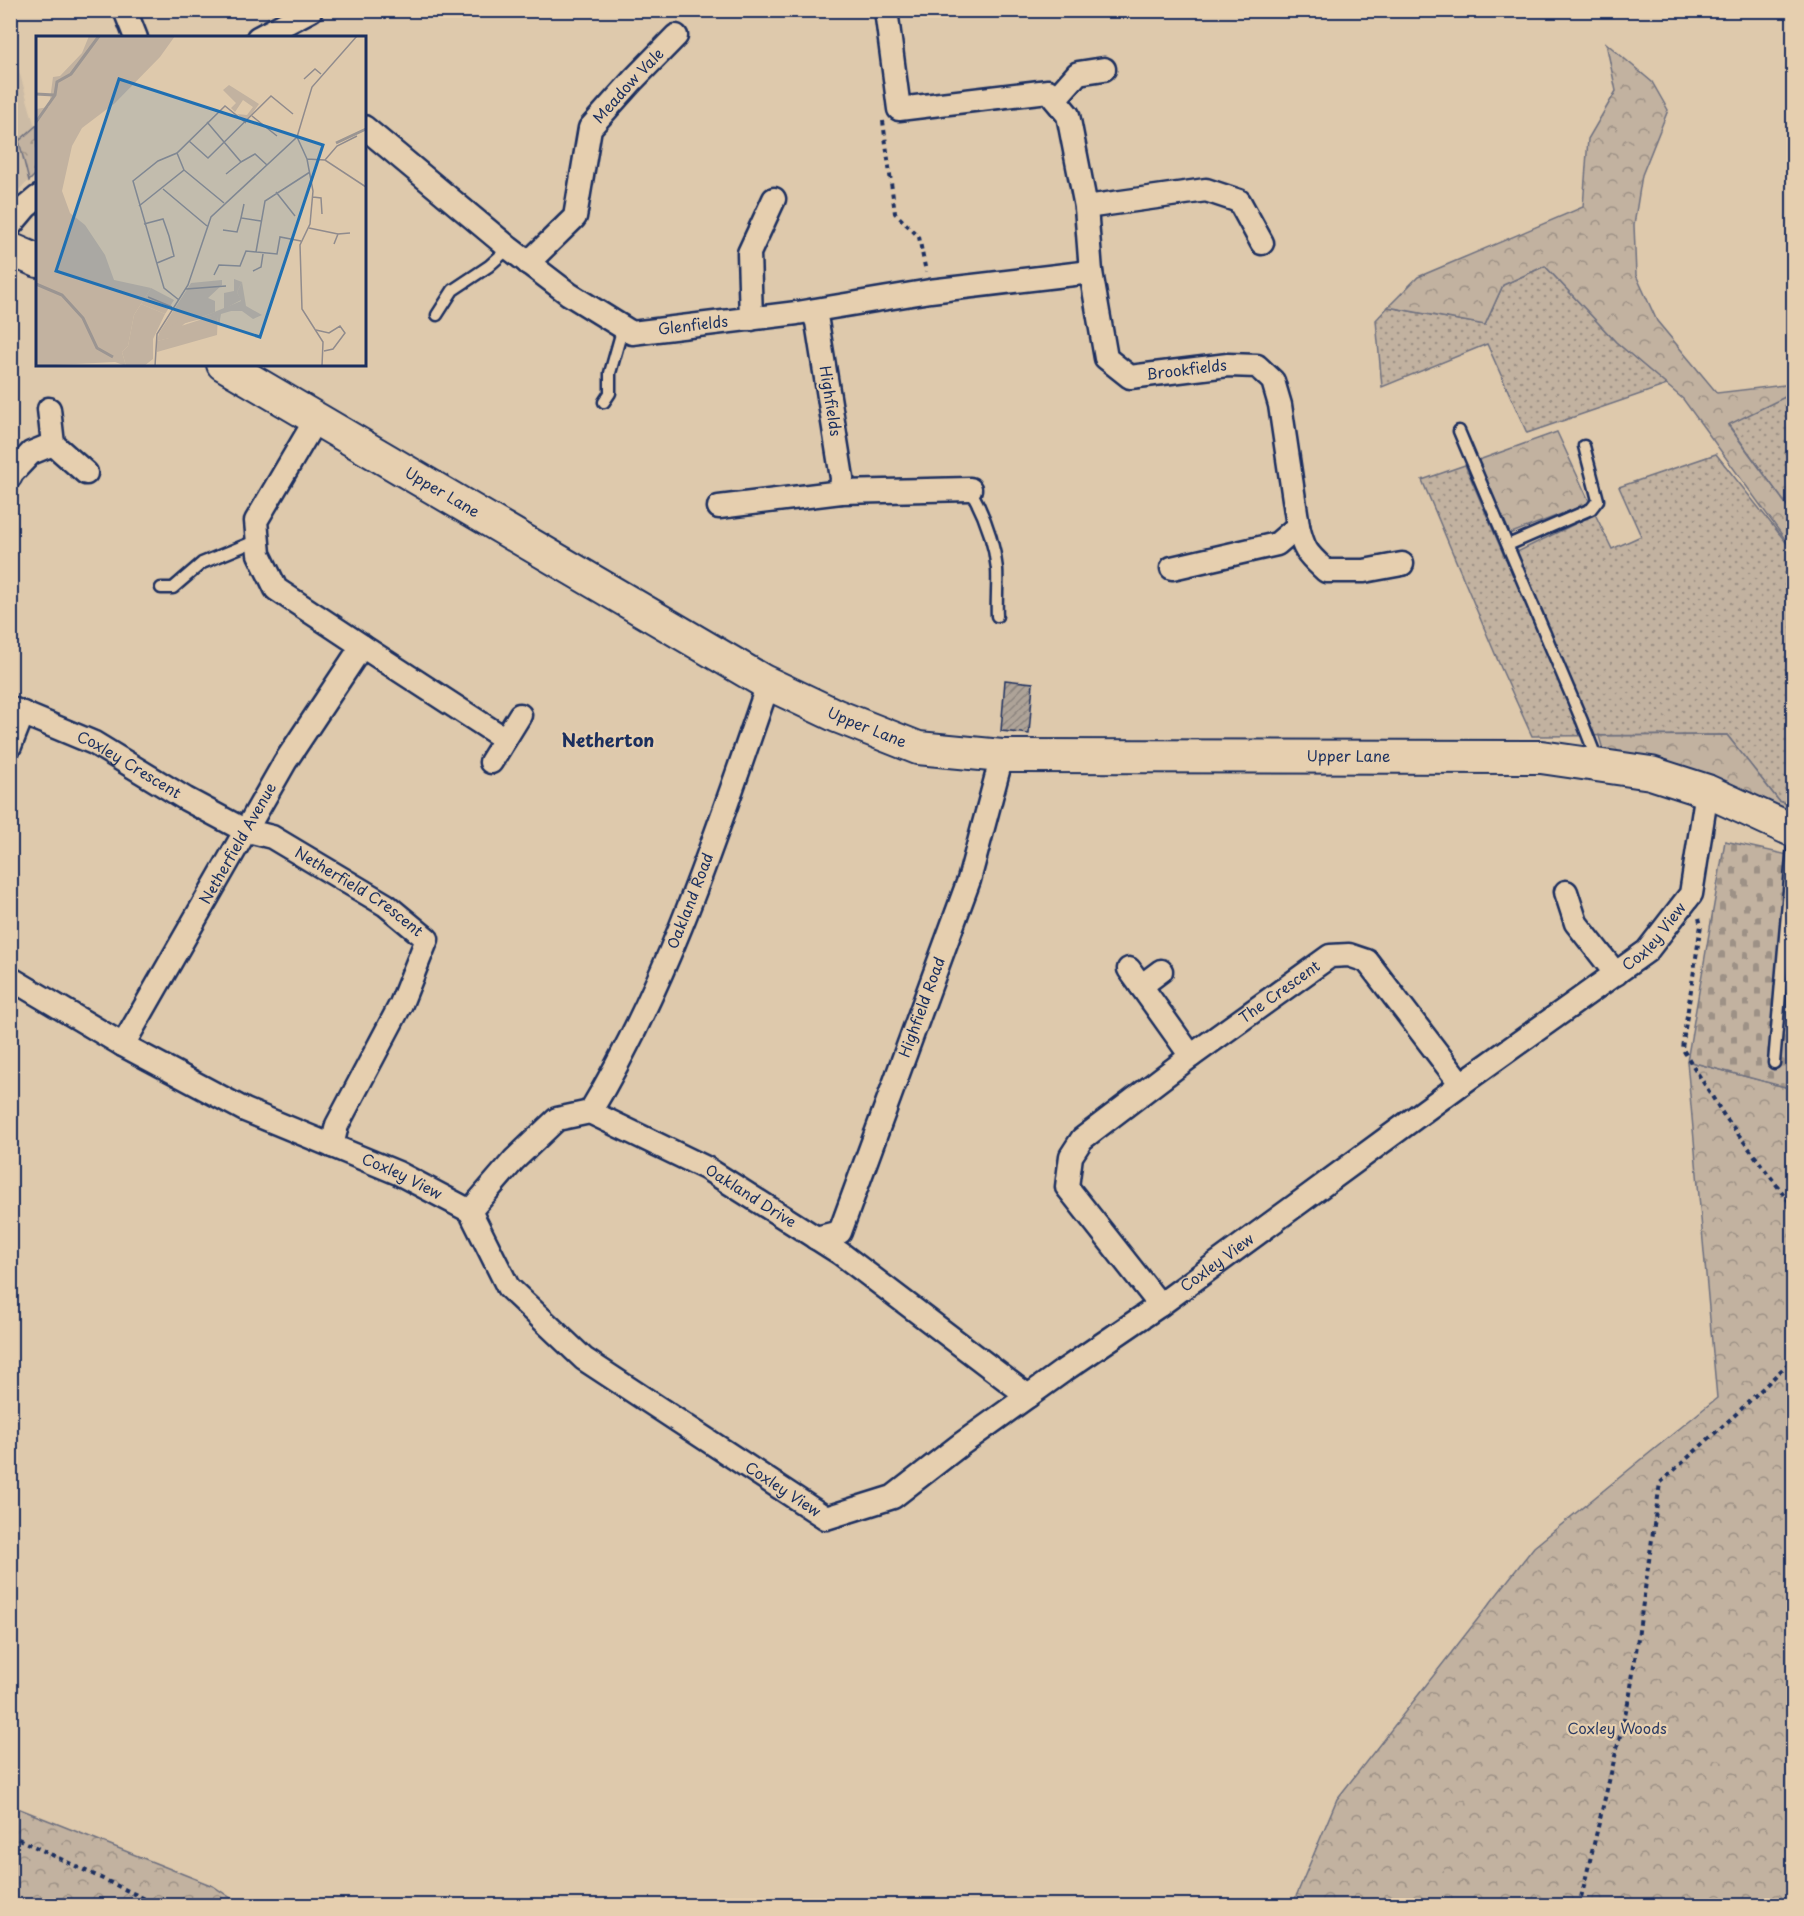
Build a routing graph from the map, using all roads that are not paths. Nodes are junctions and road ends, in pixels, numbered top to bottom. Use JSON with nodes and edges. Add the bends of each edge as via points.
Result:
{"nodes":[{"id":1,"x":125,"y":10,"type":"edge"},
{"id":2,"x":311,"y":10,"type":"edge"},
{"id":3,"x":886,"y":10,"type":"edge"},
{"id":4,"x":135,"y":36,"type":"edge"},
{"id":5,"x":264,"y":36,"type":"edge"},
{"id":6,"x":676,"y":36,"type":"dead end"},
{"id":7,"x":1104,"y":69,"type":"dead end"},
{"id":8,"x":1055,"y":99,"type":"junction"},
{"id":9,"x":368,"y":136,"type":"edge"},
{"id":10,"x":36,"y":198,"type":"edge"},
{"id":11,"x":774,"y":199,"type":"dead end"},
{"id":12,"x":1086,"y":207,"type":"junction"},
{"id":13,"x":10,"y":226,"type":"edge"},
{"id":14,"x":1262,"y":243,"type":"dead end"},
{"id":15,"x":508,"y":248,"type":"junction"},
{"id":16,"x":10,"y":249,"type":"edge"},
{"id":17,"x":36,"y":260,"type":"edge"},
{"id":18,"x":528,"y":263,"type":"junction"},
{"id":19,"x":1091,"y":272,"type":"junction"},
{"id":20,"x":812,"y":310,"type":"junction"},
{"id":21,"x":437,"y":315,"type":"dead end"},
{"id":22,"x":751,"y":319,"type":"junction"},
{"id":23,"x":623,"y":327,"type":"junction"},
{"id":24,"x":226,"y":366,"type":"edge"},
{"id":25,"x":604,"y":402,"type":"dead end"},
{"id":26,"x":49,"y":409,"type":"dead end"},
{"id":27,"x":316,"y":419,"type":"junction"},
{"id":28,"x":1459,"y":431,"type":"dead end"},
{"id":29,"x":53,"y":444,"type":"junction"},
{"id":30,"x":1584,"y":446,"type":"dead end"},
{"id":31,"x":86,"y":474,"type":"dead end"},
{"id":32,"x":10,"y":477,"type":"edge"},
{"id":33,"x":970,"y":489,"type":"joint"},
{"id":34,"x":841,"y":492,"type":"junction"},
{"id":35,"x":719,"y":507,"type":"dead end"},
{"id":36,"x":1299,"y":526,"type":"junction"},
{"id":37,"x":258,"y":540,"type":"junction"},
{"id":38,"x":1508,"y":545,"type":"junction"},
{"id":39,"x":1402,"y":564,"type":"dead end"},
{"id":40,"x":1172,"y":568,"type":"dead end"},
{"id":41,"x":161,"y":588,"type":"dead end"},
{"id":42,"x":997,"y":616,"type":"dead end"},
{"id":43,"x":362,"y":646,"type":"junction"},
{"id":44,"x":763,"y":681,"type":"junction"},
{"id":45,"x":17,"y":710,"type":"edge"},
{"id":46,"x":520,"y":714,"type":"dead end"},
{"id":47,"x":505,"y":739,"type":"junction"},
{"id":48,"x":10,"y":746,"type":"edge"},
{"id":49,"x":1002,"y":756,"type":"junction"},
{"id":50,"x":491,"y":762,"type":"dead end"},
{"id":51,"x":1599,"y":765,"type":"junction"},
{"id":52,"x":1707,"y":791,"type":"junction"},
{"id":53,"x":244,"y":830,"type":"junction"},
{"id":54,"x":1794,"y":832,"type":"edge"},
{"id":55,"x":1566,"y":892,"type":"dead end"},
{"id":56,"x":1161,"y":971,"type":"dead end"},
{"id":57,"x":1616,"y":974,"type":"junction"},
{"id":58,"x":10,"y":978,"type":"edge"},
{"id":59,"x":123,"y":1045,"type":"junction"},
{"id":60,"x":1191,"y":1056,"type":"junction"},
{"id":61,"x":1774,"y":1063,"type":"dead end"},
{"id":62,"x":1461,"y":1084,"type":"junction"},
{"id":63,"x":590,"y":1112,"type":"junction"},
{"id":64,"x":332,"y":1146,"type":"junction"},
{"id":65,"x":470,"y":1211,"type":"junction"},
{"id":66,"x":816,"y":1238,"type":"junction"},
{"id":67,"x":1160,"y":1305,"type":"junction"},
{"id":68,"x":1028,"y":1396,"type":"junction"}],
"edges":[{"from":1,"to":4,"type":"street"},
{"from":2,"to":5,"type":"street"},
{"from":3,"to":8,"type":"street","via":[[899,109],[1048,91]]},
{"from":6,"to":18,"type":"street","name":"Meadow Vale","via":[[590,128],[575,217]]},
{"from":7,"to":8,"type":"street","via":[[1078,73]]},
{"from":8,"to":12,"type":"street","name":"Brookfields","via":[[1068,115]]},
{"from":9,"to":15,"type":"street","name":"Glenfields"},
{"from":10,"to":13,"type":"street"},
{"from":11,"to":22,"type":"street","via":[[749,253]]},
{"from":12,"to":14,"type":"street","via":[[1206,190],[1239,201]]},
{"from":12,"to":19,"type":"street","name":"Brookfields"},
{"from":15,"to":18,"type":"street","name":"Glenfields"},
{"from":15,"to":21,"type":"lane","via":[[453,290]]},
{"from":16,"to":17,"type":"main road"},
{"from":18,"to":23,"type":"street","name":"Glenfields"},
{"from":19,"to":20,"type":"street","name":"Glenfields"},
{"from":19,"to":36,"type":"street","name":"Brookfields","via":[[1106,358],[1130,377],[1228,365],[1257,366],[1274,381]]},
{"from":20,"to":22,"type":"street","name":"Glenfields"},
{"from":20,"to":34,"type":"street","name":"Highfields","via":[[832,412]]},
{"from":22,"to":23,"type":"street","name":"Glenfields","via":[[632,333]]},
{"from":23,"to":25,"type":"lane","via":[[610,374],[610,393]]},
{"from":24,"to":27,"type":"main road","name":"Upper Lane"},
{"from":26,"to":29,"type":"street"},
{"from":27,"to":37,"type":"street","via":[[256,521]]},
{"from":27,"to":44,"type":"main road","name":"Upper Lane"},
{"from":28,"to":38,"type":"lane"},
{"from":29,"to":31,"type":"street"},
{"from":29,"to":32,"type":"street","via":[[31,453]]},
{"from":30,"to":38,"type":"lane","via":[[1598,500],[1591,509]]},
{"from":33,"to":34,"type":"street"},
{"from":33,"to":42,"type":"lane","via":[[993,545]]},
{"from":34,"to":35,"type":"street"},
{"from":36,"to":39,"type":"street","name":"Brookfields","via":[[1307,553],[1326,571],[1364,571]]},
{"from":36,"to":40,"type":"street","via":[[1277,544]]},
{"from":37,"to":41,"type":"lane","via":[[202,563],[173,588]]},
{"from":37,"to":43,"type":"street","via":[[259,554],[276,588]]},
{"from":38,"to":51,"type":"lane"},
{"from":43,"to":47,"type":"street"},
{"from":43,"to":53,"type":"street","name":"Netherfield Avenue"},
{"from":44,"to":49,"type":"main road","name":"Upper Lane","via":[[837,717],[918,748]]},
{"from":44,"to":63,"type":"street","name":"Oakland Road","via":[[764,696],[707,863],[647,1006]]},
{"from":45,"to":48,"type":"street"},
{"from":45,"to":53,"type":"street","name":"Coxley Crescent","via":[[94,743]]},
{"from":46,"to":47,"type":"street"},
{"from":47,"to":50,"type":"street"},
{"from":49,"to":51,"type":"main road","name":"Upper Lane","via":[[1541,757]]},
{"from":49,"to":66,"type":"street","name":"Highfield Road","via":[[969,880],[840,1232]]},
{"from":51,"to":52,"type":"main road","name":"Upper Lane","via":[[1651,773]]},
{"from":52,"to":54,"type":"main road","name":"Upper Lane"},
{"from":52,"to":57,"type":"street","name":"Coxley View","via":[[1691,894],[1647,951]]},
{"from":53,"to":59,"type":"street","name":"Netherfield Avenue"},
{"from":53,"to":64,"type":"street","name":"Netherfield Crescent","via":[[272,837],[336,874],[386,906],[427,939],[401,1004],[337,1125]]},
{"from":54,"to":61,"type":"lane"},
{"from":55,"to":57,"type":"street","name":"Coxley View","via":[[1576,923]]},
{"from":56,"to":60,"type":"street","via":[[1135,978]]},
{"from":57,"to":62,"type":"street","name":"Coxley View"},
{"from":58,"to":59,"type":"street","name":"Coxley View"},
{"from":59,"to":64,"type":"street","name":"Coxley View","via":[[245,1110]]},
{"from":60,"to":62,"type":"street","name":"The Crescent","via":[[1330,956],[1349,955],[1367,961]]},
{"from":60,"to":67,"type":"street","name":"The Crescent","via":[[1082,1138],[1071,1156],[1067,1187]]},
{"from":62,"to":67,"type":"street","name":"Coxley View"},
{"from":63,"to":65,"type":"street","via":[[557,1119],[514,1160]]},
{"from":63,"to":66,"type":"street","name":"Oakland Drive","via":[[706,1168]]},
{"from":64,"to":65,"type":"street","name":"Coxley View","via":[[398,1173]]},
{"from":65,"to":68,"type":"street","name":"Coxley View","via":[[508,1287],[584,1359],[826,1518],[893,1497]]},
{"from":66,"to":68,"type":"street","name":"Oakland Drive"},
{"from":67,"to":68,"type":"street","name":"Coxley View"}]}
